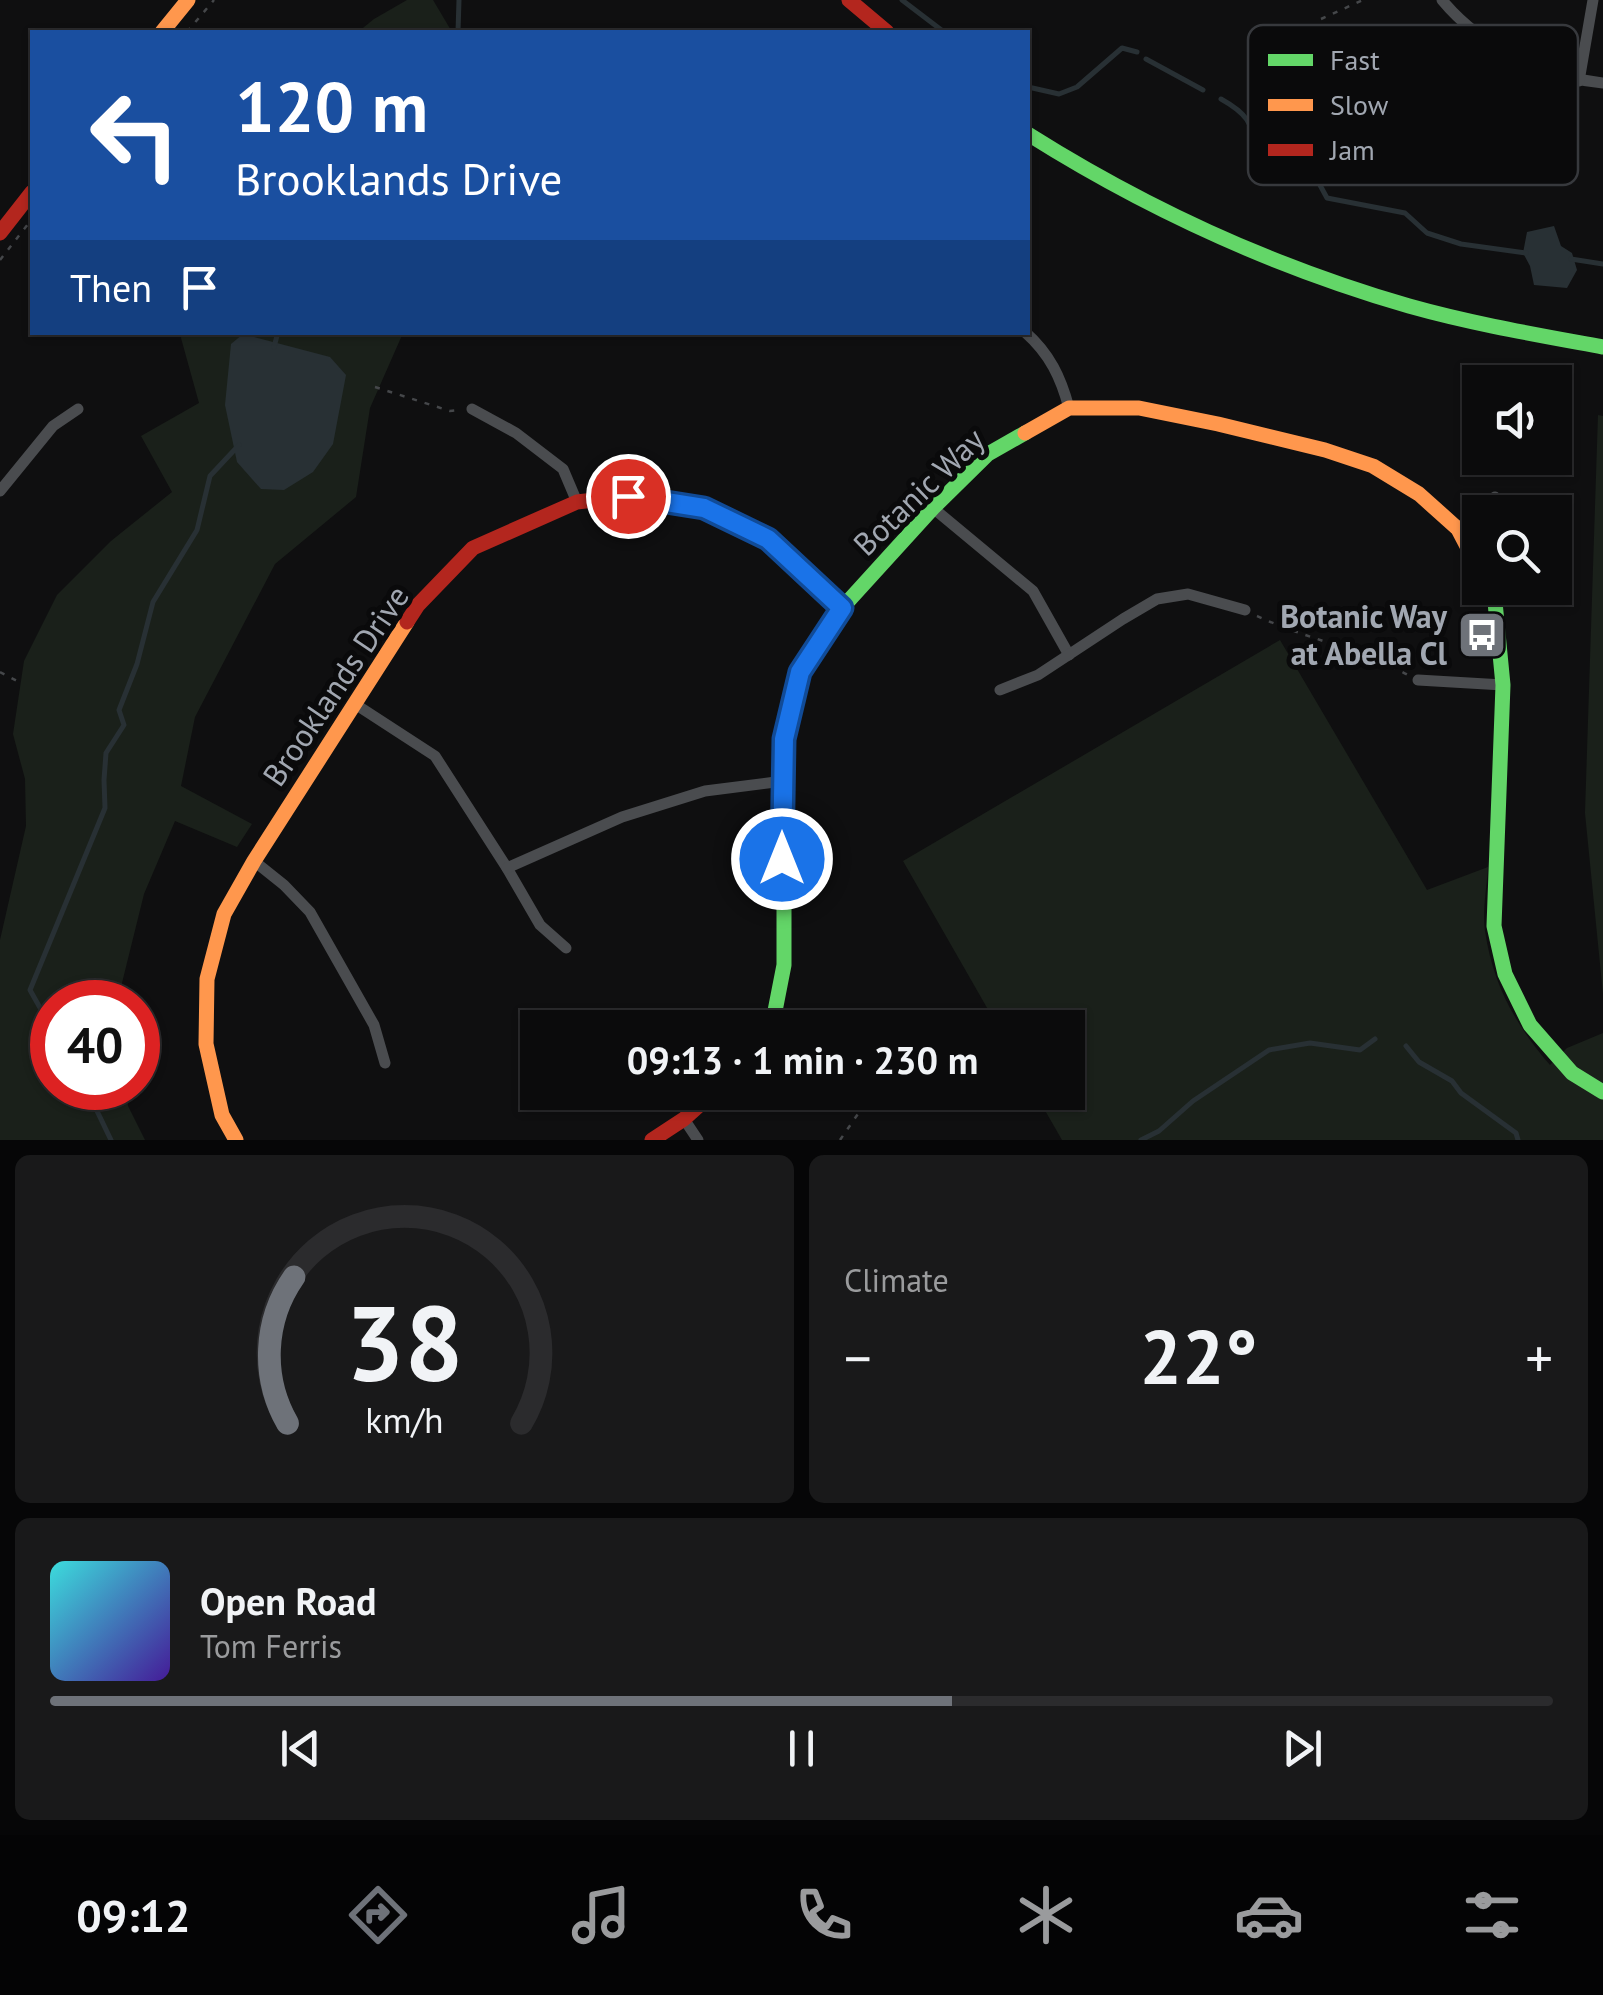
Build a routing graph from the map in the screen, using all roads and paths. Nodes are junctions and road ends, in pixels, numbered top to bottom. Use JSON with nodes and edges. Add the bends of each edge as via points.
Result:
{"nodes":[{"id":1,"x":188,"y":0,"type":"edge"},
{"id":2,"x":214,"y":0,"type":"edge"},
{"id":3,"x":849,"y":0,"type":"edge"},
{"id":4,"x":1363,"y":0,"type":"edge"},
{"id":5,"x":1442,"y":0,"type":"edge"},
{"id":6,"x":1593,"y":0,"type":"edge"},
{"id":7,"x":1320,"y":19,"type":"dead end"},
{"id":8,"x":1469,"y":25,"type":"edge"},
{"id":9,"x":164,"y":30,"type":"edge"},
{"id":10,"x":189,"y":30,"type":"edge"},
{"id":11,"x":886,"y":30,"type":"edge"},
{"id":12,"x":1579,"y":81,"type":"joint"},
{"id":13,"x":1603,"y":84,"type":"edge"},
{"id":14,"x":1030,"y":135,"type":"edge"},
{"id":15,"x":30,"y":194,"type":"edge"},
{"id":16,"x":30,"y":222,"type":"edge"},
{"id":17,"x":0,"y":232,"type":"edge"},
{"id":18,"x":0,"y":260,"type":"edge"},
{"id":19,"x":1029,"y":335,"type":"edge"},
{"id":20,"x":1603,"y":347,"type":"edge"},
{"id":21,"x":376,"y":387,"type":"dead end"},
{"id":22,"x":1069,"y":408,"type":"junction"},
{"id":23,"x":78,"y":409,"type":"dead end"},
{"id":24,"x":472,"y":409,"type":"dead end"},
{"id":25,"x":450,"y":411,"type":"dead end"},
{"id":26,"x":0,"y":491,"type":"edge"},
{"id":27,"x":577,"y":502,"type":"junction"},
{"id":28,"x":933,"y":508,"type":"junction"},
{"id":29,"x":1462,"y":525,"type":"edge"},
{"id":30,"x":1458,"y":528,"type":"junction"},
{"id":31,"x":1462,"y":536,"type":"edge"},
{"id":32,"x":1495,"y":605,"type":"edge"},
{"id":33,"x":842,"y":608,"type":"junction"},
{"id":34,"x":1245,"y":610,"type":"joint"},
{"id":35,"x":1069,"y":655,"type":"junction"},
{"id":36,"x":0,"y":672,"type":"edge"},
{"id":37,"x":1418,"y":680,"type":"joint"},
{"id":38,"x":19,"y":682,"type":"dead end"},
{"id":39,"x":1502,"y":685,"type":"junction"},
{"id":40,"x":1000,"y":690,"type":"dead end"},
{"id":41,"x":355,"y":704,"type":"junction"},
{"id":42,"x":782,"y":781,"type":"junction"},
{"id":43,"x":254,"y":861,"type":"junction"},
{"id":44,"x":507,"y":868,"type":"junction"},
{"id":45,"x":566,"y":948,"type":"dead end"},
{"id":46,"x":776,"y":1010,"type":"edge"},
{"id":47,"x":384,"y":1063,"type":"dead end"},
{"id":48,"x":1603,"y":1092,"type":"edge"},
{"id":49,"x":694,"y":1110,"type":"edge"},
{"id":50,"x":861,"y":1110,"type":"edge"},
{"id":51,"x":684,"y":1119,"type":"junction"},
{"id":52,"x":236,"y":1140,"type":"edge"},
{"id":53,"x":652,"y":1140,"type":"edge"},
{"id":54,"x":698,"y":1140,"type":"edge"},
{"id":55,"x":840,"y":1140,"type":"edge"}],
"edges":[{"from":1,"to":9,"type":"street"},
{"from":2,"to":10,"type":"path"},
{"from":3,"to":11,"type":"street"},
{"from":4,"to":7,"type":"path"},
{"from":5,"to":8,"type":"street"},
{"from":6,"to":12,"type":"street"},
{"from":12,"to":13,"type":"street"},
{"from":14,"to":20,"type":"street","via":[[1128,194],[1310,274],[1460,319]]},
{"from":15,"to":17,"type":"street"},
{"from":16,"to":18,"type":"path"},
{"from":19,"to":22,"type":"street","via":[[1054,364]]},
{"from":21,"to":25,"type":"path"},
{"from":22,"to":28,"type":"street","name":"Botanic Way","via":[[988,454]]},
{"from":22,"to":30,"type":"street","name":"Botanic Way","via":[[1139,408],[1324,450],[1373,466]]},
{"from":23,"to":26,"type":"street","via":[[53,426]]},
{"from":24,"to":27,"type":"street","via":[[563,468]]},
{"from":27,"to":33,"type":"street","name":"Brooklands Drive","via":[[628,496],[704,508],[768,539]]},
{"from":27,"to":41,"type":"street","name":"Brooklands Drive","via":[[474,548],[418,605]]},
{"from":28,"to":33,"type":"street","name":"Botanic Way"},
{"from":28,"to":35,"type":"street","via":[[1033,591]]},
{"from":29,"to":30,"type":"street"},
{"from":30,"to":31,"type":"street","name":"Botanic Way"},
{"from":32,"to":39,"type":"street"},
{"from":33,"to":42,"type":"street","name":"Botanic Way","via":[[800,672]]},
{"from":34,"to":35,"type":"street","via":[[1188,594],[1157,599]]},
{"from":34,"to":37,"type":"path"},
{"from":35,"to":40,"type":"street"},
{"from":36,"to":38,"type":"path"},
{"from":37,"to":39,"type":"street"},
{"from":39,"to":48,"type":"street","via":[[1494,926],[1505,974],[1530,1025],[1572,1074]]},
{"from":41,"to":43,"type":"street","name":"Brooklands Drive"},
{"from":41,"to":44,"type":"street","via":[[435,756]]},
{"from":42,"to":44,"type":"street","via":[[705,791],[622,817]]},
{"from":42,"to":46,"type":"street","name":"Botanic Way","via":[[784,965]]},
{"from":43,"to":47,"type":"street","via":[[310,912],[374,1025]]},
{"from":43,"to":52,"type":"street","name":"Brooklands Drive","via":[[224,914],[207,979],[206,1044],[222,1115]]},
{"from":44,"to":45,"type":"street","via":[[540,925]]},
{"from":49,"to":51,"type":"street"},
{"from":50,"to":55,"type":"path"},
{"from":51,"to":53,"type":"street"},
{"from":51,"to":54,"type":"street"}]}
